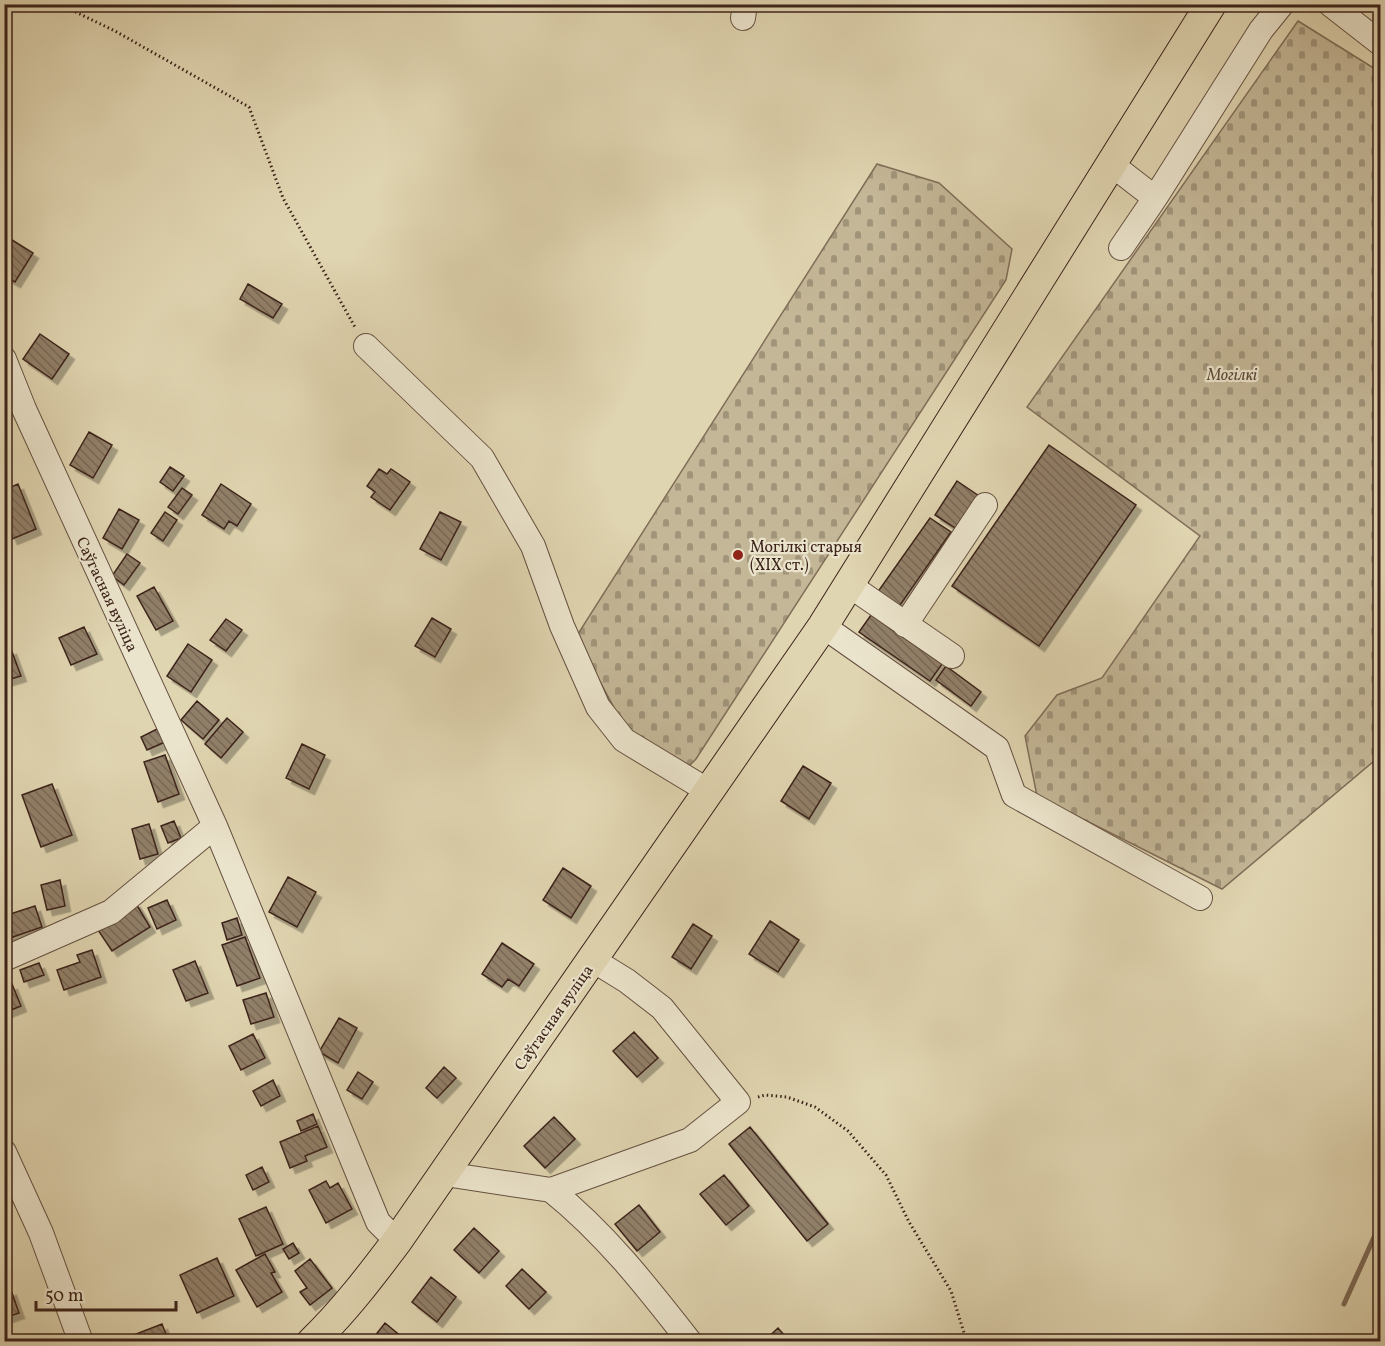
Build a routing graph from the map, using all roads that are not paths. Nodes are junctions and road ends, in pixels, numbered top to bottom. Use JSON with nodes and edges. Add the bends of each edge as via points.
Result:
{"nodes":[{"id":1,"x":1211,"y":4,"type":"edge"},
{"id":2,"x":1282,"y":4,"type":"edge"},
{"id":3,"x":1330,"y":4,"type":"edge"},
{"id":4,"x":1380,"y":43,"type":"edge"},
{"id":5,"x":1111,"y":164,"type":"junction"},
{"id":6,"x":1155,"y":198,"type":"junction"},
{"id":7,"x":1121,"y":248,"type":"dead end"},
{"id":8,"x":366,"y":346,"type":"road end"},
{"id":9,"x":4,"y":359,"type":"edge"},
{"id":10,"x":985,"y":505,"type":"dead end"},
{"id":11,"x":849,"y":585,"type":"junction"},
{"id":12,"x":905,"y":625,"type":"junction"},
{"id":13,"x":823,"y":626,"type":"junction"},
{"id":14,"x":952,"y":656,"type":"dead end"},
{"id":15,"x":710,"y":792,"type":"junction"},
{"id":16,"x":215,"y":826,"type":"junction"},
{"id":17,"x":1200,"y":898,"type":"dead end"},
{"id":18,"x":4,"y":959,"type":"edge"},
{"id":19,"x":593,"y":960,"type":"junction"},
{"id":20,"x":4,"y":1152,"type":"edge"},
{"id":21,"x":445,"y":1174,"type":"junction"},
{"id":22,"x":550,"y":1190,"type":"junction"},
{"id":23,"x":397,"y":1241,"type":"junction"},
{"id":24,"x":81,"y":1341,"type":"edge"},
{"id":25,"x":312,"y":1341,"type":"edge"},
{"id":26,"x":690,"y":1341,"type":"edge"}],
"edges":[{"from":1,"to":5,"type":"main road","name":"Саўгасная вуліца"},
{"from":2,"to":6,"type":"street","via":[[1260,30]]},
{"from":3,"to":4,"type":"street"},
{"from":5,"to":6,"type":"street"},
{"from":5,"to":11,"type":"main road","name":"Саўгасная вуліца"},
{"from":6,"to":7,"type":"street"},
{"from":8,"to":15,"type":"street","via":[[482,458],[533,546],[562,626],[598,707],[624,740]]},
{"from":9,"to":16,"type":"street","name":"Саўгасная вуліца"},
{"from":10,"to":12,"type":"street"},
{"from":11,"to":12,"type":"street"},
{"from":11,"to":13,"type":"main road","name":"Саўгасная вуліца"},
{"from":12,"to":14,"type":"street"},
{"from":13,"to":15,"type":"main road","name":"Саўгасная вуліца"},
{"from":13,"to":17,"type":"street","via":[[997,748],[1014,795]]},
{"from":15,"to":19,"type":"main road","name":"Саўгасная вуліца"},
{"from":16,"to":18,"type":"street","via":[[111,912]]},
{"from":16,"to":23,"type":"street","name":"Саўгасная вуліца","via":[[378,1222]]},
{"from":19,"to":21,"type":"main road","name":"Саўгасная вуліца"},
{"from":19,"to":22,"type":"street","via":[[662,1008],[738,1102],[690,1140]]},
{"from":20,"to":24,"type":"street","via":[[41,1233]]},
{"from":21,"to":22,"type":"street"},
{"from":21,"to":23,"type":"main road","name":"Саўгасная вуліца"},
{"from":22,"to":26,"type":"street","via":[[579,1213],[638,1274]]},
{"from":23,"to":25,"type":"main road","name":"Саўгасная вуліца","via":[[359,1291]]}]}
